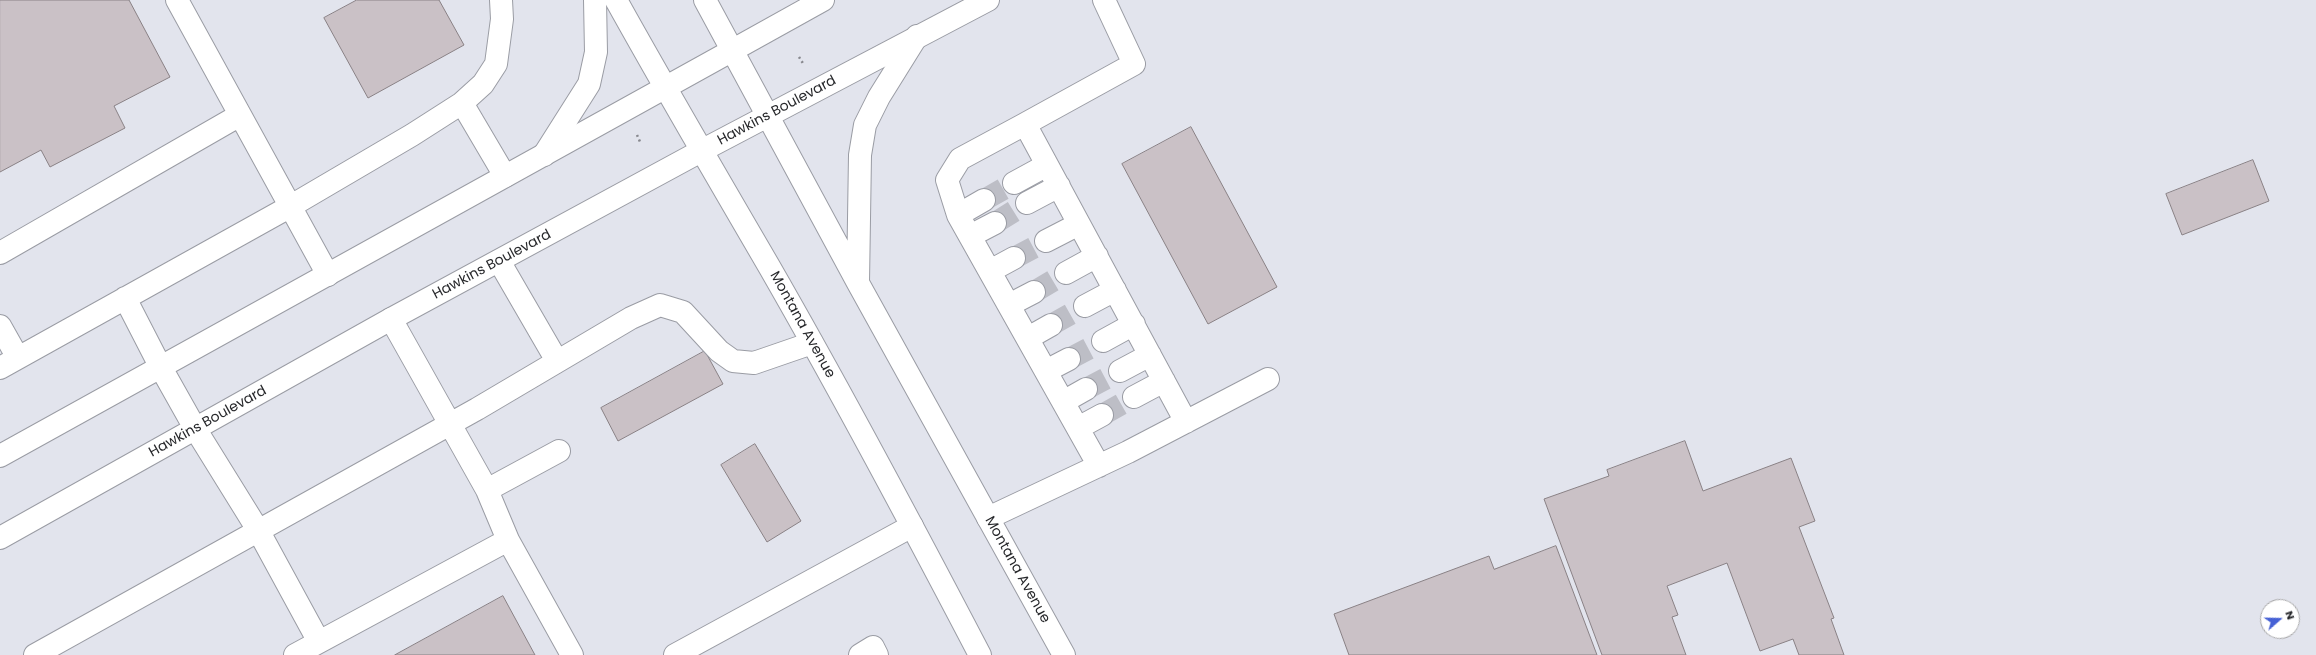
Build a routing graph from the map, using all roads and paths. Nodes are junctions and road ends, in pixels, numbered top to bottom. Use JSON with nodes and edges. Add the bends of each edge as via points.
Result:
{"nodes":[{"id":1,"x":177,"y":0,"type":"edge"},
{"id":2,"x":501,"y":0,"type":"edge"},
{"id":3,"x":596,"y":0,"type":"edge"},
{"id":4,"x":616,"y":0,"type":"edge"},
{"id":5,"x":705,"y":0,"type":"edge"},
{"id":6,"x":823,"y":0,"type":"edge"},
{"id":7,"x":988,"y":0,"type":"edge"},
{"id":8,"x":1104,"y":0,"type":"edge"},
{"id":9,"x":917,"y":36,"type":"junction"},
{"id":10,"x":733,"y":50,"type":"junction"},
{"id":11,"x":664,"y":88,"type":"junction"},
{"id":12,"x":462,"y":103,"type":"junction"},
{"id":13,"x":240,"y":115,"type":"junction"},
{"id":14,"x":768,"y":115,"type":"junction"},
{"id":15,"x":1025,"y":124,"type":"junction"},
{"id":16,"x":701,"y":151,"type":"junction"},
{"id":17,"x":544,"y":155,"type":"junction"},
{"id":18,"x":1047,"y":165,"type":"junction"},
{"id":19,"x":505,"y":176,"type":"junction"},
{"id":20,"x":1014,"y":183,"type":"tunnel mouth"},
{"id":21,"x":1059,"y":186,"type":"junction"},
{"id":22,"x":984,"y":200,"type":"tunnel mouth"},
{"id":23,"x":1027,"y":203,"type":"tunnel mouth"},
{"id":24,"x":291,"y":206,"type":"junction"},
{"id":25,"x":958,"y":215,"type":"junction"},
{"id":26,"x":995,"y":223,"type":"tunnel mouth"},
{"id":27,"x":1079,"y":224,"type":"junction"},
{"id":28,"x":970,"y":236,"type":"junction"},
{"id":29,"x":1046,"y":241,"type":"tunnel mouth"},
{"id":30,"x":0,"y":253,"type":"edge"},
{"id":31,"x":1097,"y":256,"type":"junction"},
{"id":32,"x":1014,"y":258,"type":"tunnel mouth"},
{"id":33,"x":499,"y":261,"type":"junction"},
{"id":34,"x":990,"y":271,"type":"junction"},
{"id":35,"x":1066,"y":273,"type":"tunnel mouth"},
{"id":36,"x":328,"y":275,"type":"junction"},
{"id":37,"x":858,"y":283,"type":"junction"},
{"id":38,"x":1115,"y":290,"type":"junction"},
{"id":39,"x":1034,"y":292,"type":"tunnel mouth"},
{"id":40,"x":125,"y":298,"type":"junction"},
{"id":41,"x":1009,"y":305,"type":"junction"},
{"id":42,"x":1085,"y":306,"type":"tunnel mouth"},
{"id":43,"x":391,"y":319,"type":"junction"},
{"id":44,"x":1134,"y":324,"type":"junction"},
{"id":45,"x":1051,"y":325,"type":"tunnel mouth"},
{"id":46,"x":0,"y":326,"type":"edge"},
{"id":47,"x":1028,"y":338,"type":"junction"},
{"id":48,"x":1102,"y":341,"type":"tunnel mouth"},
{"id":49,"x":812,"y":343,"type":"junction"},
{"id":50,"x":1150,"y":355,"type":"junction"},
{"id":51,"x":1069,"y":359,"type":"tunnel mouth"},
{"id":52,"x":557,"y":361,"type":"junction"},
{"id":53,"x":9,"y":363,"type":"edge"},
{"id":54,"x":160,"y":366,"type":"junction"},
{"id":55,"x":1046,"y":371,"type":"junction"},
{"id":56,"x":1120,"y":371,"type":"tunnel mouth"},
{"id":57,"x":1268,"y":380,"type":"dead end"},
{"id":58,"x":1164,"y":381,"type":"junction"},
{"id":59,"x":1086,"y":389,"type":"tunnel mouth"},
{"id":60,"x":1134,"y":397,"type":"tunnel mouth"},
{"id":61,"x":1063,"y":402,"type":"junction"},
{"id":62,"x":1102,"y":414,"type":"tunnel mouth"},
{"id":63,"x":1186,"y":422,"type":"junction"},
{"id":64,"x":449,"y":423,"type":"junction"},
{"id":65,"x":1078,"y":428,"type":"junction"},
{"id":66,"x":196,"y":430,"type":"junction"},
{"id":67,"x":559,"y":451,"type":"dead end"},
{"id":68,"x":0,"y":456,"type":"edge"},
{"id":69,"x":1099,"y":466,"type":"junction"},
{"id":70,"x":487,"y":490,"type":"junction"},
{"id":71,"x":988,"y":518,"type":"junction"},
{"id":72,"x":912,"y":526,"type":"junction"},
{"id":73,"x":258,"y":530,"type":"junction"},
{"id":74,"x":0,"y":538,"type":"edge"},
{"id":75,"x":508,"y":540,"type":"junction"},
{"id":76,"x":319,"y":642,"type":"junction"},
{"id":77,"x":35,"y":655,"type":"edge"},
{"id":78,"x":295,"y":655,"type":"edge"},
{"id":79,"x":572,"y":655,"type":"edge"},
{"id":80,"x":675,"y":655,"type":"edge"},
{"id":81,"x":860,"y":655,"type":"edge"},
{"id":82,"x":878,"y":655,"type":"edge"},
{"id":83,"x":980,"y":655,"type":"edge"},
{"id":84,"x":1064,"y":655,"type":"edge"}],
"edges":[{"from":1,"to":13,"type":"main road"},
{"from":2,"to":12,"type":"main road","via":[[502,19],[496,64],[483,84]]},
{"from":3,"to":17,"type":"main road","via":[[596,52],[589,84]]},
{"from":4,"to":11,"type":"main road","name":"Montana Avenue"},
{"from":5,"to":10,"type":"main road","name":"Montana Avenue"},
{"from":6,"to":10,"type":"main road"},
{"from":7,"to":9,"type":"main road","name":"Hawkins Boulevard"},
{"from":8,"to":15,"type":"main road","via":[[1134,64]]},
{"from":9,"to":14,"type":"main road","name":"Hawkins Boulevard"},
{"from":9,"to":37,"type":"main road","via":[[879,97],[865,125],[860,155]]},
{"from":10,"to":11,"type":"main road"},
{"from":10,"to":14,"type":"main road","name":"Montana Avenue"},
{"from":11,"to":16,"type":"main road","name":"Montana Avenue"},
{"from":11,"to":17,"type":"main road"},
{"from":12,"to":19,"type":"main road"},
{"from":12,"to":24,"type":"main road"},
{"from":13,"to":24,"type":"main road"},
{"from":13,"to":30,"type":"main road"},
{"from":14,"to":16,"type":"main road","name":"Hawkins Boulevard"},
{"from":14,"to":37,"type":"main road","name":"Montana Avenue"},
{"from":15,"to":18,"type":"main road"},
{"from":15,"to":25,"type":"main road","via":[[960,159],[947,180]]},
{"from":16,"to":33,"type":"main road","name":"Hawkins Boulevard"},
{"from":16,"to":49,"type":"main road","name":"Montana Avenue"},
{"from":17,"to":19,"type":"main road"},
{"from":18,"to":20,"type":"main road"},
{"from":18,"to":21,"type":"main road"},
{"from":19,"to":36,"type":"main road"},
{"from":21,"to":23,"type":"main road"},
{"from":21,"to":27,"type":"main road"},
{"from":22,"to":25,"type":"main road"},
{"from":24,"to":36,"type":"main road"},
{"from":24,"to":40,"type":"main road"},
{"from":25,"to":28,"type":"main road"},
{"from":26,"to":28,"type":"main road"},
{"from":27,"to":29,"type":"main road"},
{"from":27,"to":31,"type":"main road"},
{"from":28,"to":34,"type":"main road"},
{"from":31,"to":35,"type":"main road"},
{"from":31,"to":38,"type":"main road"},
{"from":32,"to":34,"type":"main road"},
{"from":33,"to":43,"type":"main road","name":"Hawkins Boulevard"},
{"from":33,"to":52,"type":"main road"},
{"from":34,"to":41,"type":"main road"},
{"from":36,"to":54,"type":"main road"},
{"from":37,"to":71,"type":"main road","name":"Montana Avenue"},
{"from":38,"to":42,"type":"main road"},
{"from":38,"to":44,"type":"main road"},
{"from":39,"to":41,"type":"main road"},
{"from":40,"to":53,"type":"main road"},
{"from":40,"to":54,"type":"main road"},
{"from":41,"to":47,"type":"main road"},
{"from":43,"to":64,"type":"main road"},
{"from":43,"to":66,"type":"main road","name":"Hawkins Boulevard"},
{"from":44,"to":48,"type":"main road"},
{"from":44,"to":50,"type":"main road"},
{"from":45,"to":47,"type":"main road"},
{"from":46,"to":53,"type":"main road"},
{"from":47,"to":55,"type":"main road"},
{"from":49,"to":52,"type":"main road","via":[[754,364],[733,362],[682,312],[660,305],[631,318]]},
{"from":49,"to":72,"type":"main road","name":"Montana Avenue"},
{"from":50,"to":56,"type":"main road"},
{"from":50,"to":58,"type":"main road"},
{"from":51,"to":55,"type":"main road"},
{"from":52,"to":64,"type":"main road"},
{"from":54,"to":66,"type":"main road"},
{"from":54,"to":68,"type":"main road"},
{"from":55,"to":61,"type":"main road"},
{"from":57,"to":63,"type":"main road"},
{"from":58,"to":60,"type":"main road"},
{"from":58,"to":63,"type":"main road"},
{"from":59,"to":61,"type":"main road"},
{"from":61,"to":65,"type":"main road"},
{"from":62,"to":65,"type":"main road"},
{"from":63,"to":69,"type":"main road"},
{"from":64,"to":70,"type":"main road"},
{"from":64,"to":73,"type":"main road"},
{"from":65,"to":69,"type":"main road"},
{"from":66,"to":73,"type":"main road"},
{"from":66,"to":74,"type":"main road","name":"Hawkins Boulevard"},
{"from":67,"to":70,"type":"main road"},
{"from":69,"to":71,"type":"main road"},
{"from":70,"to":75,"type":"main road"},
{"from":71,"to":84,"type":"main road","name":"Montana Avenue"},
{"from":72,"to":80,"type":"main road"},
{"from":72,"to":83,"type":"main road","name":"Montana Avenue"},
{"from":73,"to":76,"type":"main road"},
{"from":73,"to":77,"type":"main road"},
{"from":75,"to":76,"type":"main road"},
{"from":75,"to":79,"type":"main road"},
{"from":76,"to":78,"type":"main road"},
{"from":81,"to":82,"type":"main road","via":[[873,647]]}]}
